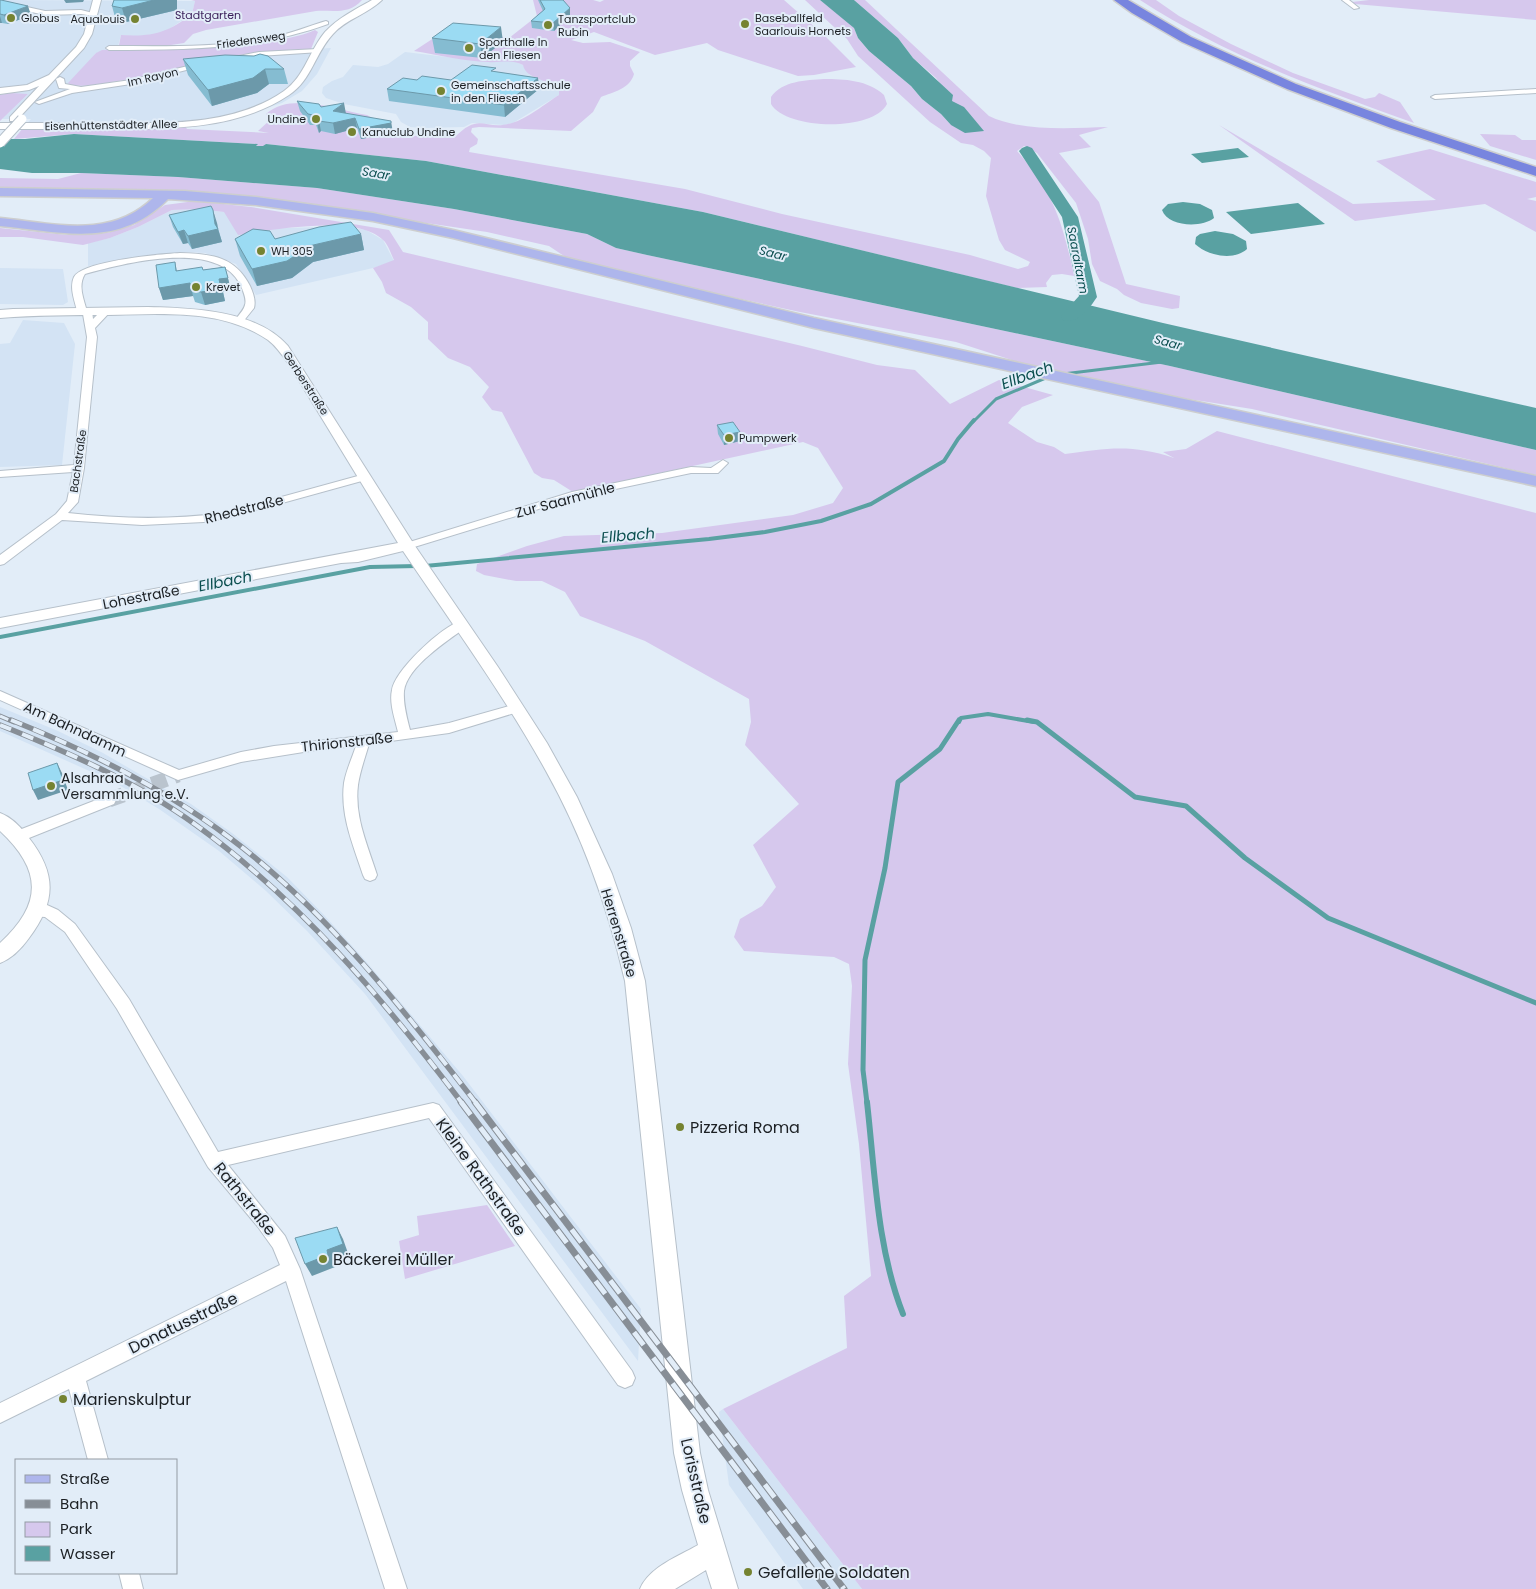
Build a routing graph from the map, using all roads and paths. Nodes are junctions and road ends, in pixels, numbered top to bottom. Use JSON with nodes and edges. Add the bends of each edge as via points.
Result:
{"nodes":[{"id":1,"x":378,"y":0,"type":"edge"},
{"id":2,"x":1120,"y":0,"type":"edge"},
{"id":3,"x":1130,"y":0,"type":"edge"},
{"id":4,"x":1345,"y":0,"type":"edge"},
{"id":5,"x":100,"y":2,"type":"edge"},
{"id":6,"x":0,"y":3,"type":"edge"},
{"id":7,"x":1356,"y":8,"type":"dead end"},
{"id":8,"x":65,"y":12,"type":"junction"},
{"id":9,"x":94,"y":14,"type":"junction"},
{"id":10,"x":326,"y":23,"type":"dead end"},
{"id":11,"x":109,"y":48,"type":"dead end"},
{"id":12,"x":174,"y":48,"type":"junction"},
{"id":13,"x":319,"y":51,"type":"junction"},
{"id":14,"x":279,"y":53,"type":"junction"},
{"id":15,"x":188,"y":69,"type":"junction"},
{"id":16,"x":60,"y":75,"type":"junction"},
{"id":17,"x":86,"y":88,"type":"junction"},
{"id":18,"x":0,"y":91,"type":"edge"},
{"id":19,"x":1536,"y":92,"type":"edge"},
{"id":20,"x":1435,"y":97,"type":"dead end"},
{"id":21,"x":39,"y":98,"type":"junction"},
{"id":22,"x":18,"y":119,"type":"junction"},
{"id":23,"x":0,"y":126,"type":"edge"},
{"id":24,"x":0,"y":134,"type":"edge"},
{"id":25,"x":0,"y":143,"type":"edge"},
{"id":26,"x":1536,"y":167,"type":"edge"},
{"id":27,"x":1536,"y":172,"type":"edge"},
{"id":28,"x":0,"y":192,"type":"edge"},
{"id":29,"x":116,"y":193,"type":"junction"},
{"id":30,"x":151,"y":194,"type":"junction"},
{"id":31,"x":165,"y":194,"type":"junction"},
{"id":32,"x":137,"y":213,"type":"junction"},
{"id":33,"x":0,"y":222,"type":"edge"},
{"id":34,"x":84,"y":311,"type":"junction"},
{"id":35,"x":106,"y":311,"type":"junction"},
{"id":36,"x":0,"y":312,"type":"edge"},
{"id":37,"x":239,"y":321,"type":"junction"},
{"id":38,"x":92,"y":327,"type":"junction"},
{"id":39,"x":723,"y":463,"type":"dead end"},
{"id":40,"x":79,"y":468,"type":"junction"},
{"id":41,"x":0,"y":474,"type":"edge"},
{"id":42,"x":365,"y":477,"type":"junction"},
{"id":43,"x":1536,"y":482,"type":"edge"},
{"id":44,"x":60,"y":516,"type":"junction"},
{"id":45,"x":404,"y":541,"type":"junction"},
{"id":46,"x":0,"y":561,"type":"edge"},
{"id":47,"x":420,"y":566,"type":"joint"},
{"id":48,"x":0,"y":623,"type":"edge"},
{"id":49,"x":461,"y":625,"type":"junction"},
{"id":50,"x":0,"y":695,"type":"edge"},
{"id":51,"x":516,"y":708,"type":"junction"},
{"id":52,"x":405,"y":736,"type":"junction"},
{"id":53,"x":364,"y":740,"type":"junction"},
{"id":54,"x":178,"y":775,"type":"joint"},
{"id":55,"x":109,"y":800,"type":"tunnel mouth"},
{"id":56,"x":0,"y":820,"type":"edge"},
{"id":57,"x":19,"y":836,"type":"junction"},
{"id":58,"x":370,"y":875,"type":"dead end"},
{"id":59,"x":38,"y":912,"type":"junction"},
{"id":60,"x":0,"y":955,"type":"edge"},
{"id":61,"x":214,"y":1161,"type":"junction"},
{"id":62,"x":291,"y":1269,"type":"junction"},
{"id":63,"x":675,"y":1341,"type":"joint"},
{"id":64,"x":75,"y":1376,"type":"junction"},
{"id":65,"x":625,"y":1378,"type":"dead end"},
{"id":66,"x":0,"y":1413,"type":"edge"},
{"id":67,"x":98,"y":1459,"type":"edge"},
{"id":68,"x":714,"y":1551,"type":"junction"},
{"id":69,"x":722,"y":1588,"type":"edge"},
{"id":70,"x":396,"y":1589,"type":"edge"},
{"id":71,"x":653,"y":1589,"type":"edge"}],
"edges":[{"from":1,"to":13,"type":"street","name":"Eisenhüttenstädter Allee","via":[[334,28]]},
{"from":2,"to":27,"type":"highway","via":[[1193,42],[1285,84],[1384,122]]},
{"from":3,"to":26,"type":"highway","via":[[1202,41],[1284,78],[1389,118]]},
{"from":4,"to":7,"type":"street"},
{"from":5,"to":8,"type":"street"},
{"from":5,"to":9,"type":"street"},
{"from":5,"to":16,"type":"street","via":[[95,33],[89,46]]},
{"from":6,"to":8,"type":"street","via":[[46,13]]},
{"from":8,"to":9,"type":"street"},
{"from":9,"to":16,"type":"street","via":[[84,42]]},
{"from":10,"to":12,"type":"street","name":"Friedensweg","via":[[281,37]]},
{"from":11,"to":12,"type":"street","name":"Friedensweg"},
{"from":12,"to":15,"type":"street","via":[[175,59]]},
{"from":13,"to":14,"type":"street","name":"Im Rayon"},
{"from":13,"to":14,"type":"street","name":"Im Rayon"},
{"from":13,"to":23,"type":"street","name":"Eisenhüttenstädter Allee","via":[[306,74],[288,92],[231,116],[158,126]]},
{"from":14,"to":15,"type":"street","name":"Im Rayon","via":[[234,58]]},
{"from":15,"to":17,"type":"street","name":"Im Rayon"},
{"from":16,"to":17,"type":"street","name":"Im Rayon","via":[[62,86]]},
{"from":16,"to":18,"type":"street","via":[[37,85]]},
{"from":16,"to":21,"type":"street"},
{"from":17,"to":21,"type":"street","name":"Im Rayon"},
{"from":18,"to":21,"type":"street","via":[[27,91]]},
{"from":19,"to":20,"type":"street"},
{"from":21,"to":22,"type":"street"},
{"from":22,"to":24,"type":"street"},
{"from":22,"to":25,"type":"street","bridge":true},
{"from":28,"to":29,"type":"main road"},
{"from":29,"to":30,"type":"main road"},
{"from":29,"to":32,"type":"main road","via":[[134,201]]},
{"from":30,"to":31,"type":"main road"},
{"from":30,"to":32,"type":"main road"},
{"from":31,"to":32,"type":"main road","via":[[144,213]]},
{"from":31,"to":43,"type":"main road","via":[[281,204],[416,225],[805,321]]},
{"from":32,"to":33,"type":"main road","via":[[115,227],[85,231]]},
{"from":34,"to":35,"type":"street","name":"Gerberstraße"},
{"from":34,"to":36,"type":"street","name":"Gerberstraße"},
{"from":34,"to":37,"type":"street","name":"Bachstraße","via":[[75,282],[82,272],[169,255],[199,255],[221,260],[238,274],[252,305],[250,312]]},
{"from":34,"to":38,"type":"street","name":"Bachstraße"},
{"from":35,"to":37,"type":"street","name":"Gerberstraße","via":[[188,312]]},
{"from":35,"to":38,"type":"street"},
{"from":37,"to":42,"type":"street","name":"Gerberstraße","via":[[270,336],[283,347]]},
{"from":38,"to":40,"type":"street","name":"Bachstraße"},
{"from":39,"to":45,"type":"street","name":"Zur Saarmühle","via":[[714,471],[690,470],[576,494]]},
{"from":40,"to":41,"type":"street"},
{"from":40,"to":44,"type":"street","name":"Bachstraße","via":[[72,502]]},
{"from":42,"to":44,"type":"street","name":"Rhedstraße","via":[[202,520],[150,522]]},
{"from":42,"to":45,"type":"street","name":"Gerberstraße"},
{"from":44,"to":46,"type":"street","name":"Bachstraße"},
{"from":45,"to":47,"type":"street","name":"Gerberstraße"},
{"from":45,"to":48,"type":"street","name":"Lohestraße","via":[[358,557]]},
{"from":47,"to":49,"type":"street","name":"Herrenstraße"},
{"from":49,"to":51,"type":"street","name":"Herrenstraße"},
{"from":49,"to":52,"type":"street","via":[[401,679],[398,702]]},
{"from":50,"to":54,"type":"street","name":"Am Bahndamm"},
{"from":51,"to":52,"type":"street","name":"Thirionstraße","via":[[449,728]]},
{"from":51,"to":63,"type":"street","name":"Herrenstraße","via":[[576,814],[622,929],[635,981]]},
{"from":52,"to":53,"type":"street","name":"Thirionstraße"},
{"from":53,"to":54,"type":"street","name":"Thirionstraße","via":[[316,744],[241,757]]},
{"from":53,"to":58,"type":"street","via":[[349,798]]},
{"from":55,"to":57,"type":"street"},
{"from":56,"to":57,"type":"street"},
{"from":57,"to":59,"type":"street","via":[[31,853],[41,879],[42,896]]},
{"from":59,"to":60,"type":"street","via":[[28,929]]},
{"from":59,"to":61,"type":"street","name":"Rathstraße","via":[[53,914],[70,928],[123,1004]]},
{"from":61,"to":62,"type":"street","name":"Rathstraße","via":[[279,1242]]},
{"from":61,"to":65,"type":"street","name":"Kleine Rathstraße","via":[[433,1110]]},
{"from":62,"to":64,"type":"street","name":"Donatusstraße"},
{"from":62,"to":70,"type":"street","name":"Rathstraße"},
{"from":63,"to":68,"type":"street","name":"Lorisstraße","via":[[687,1453]]},
{"from":64,"to":66,"type":"street","name":"Donatusstraße"},
{"from":64,"to":67,"type":"street"},
{"from":68,"to":69,"type":"street","name":"Lorisstraße"},
{"from":68,"to":71,"type":"street"}]}
